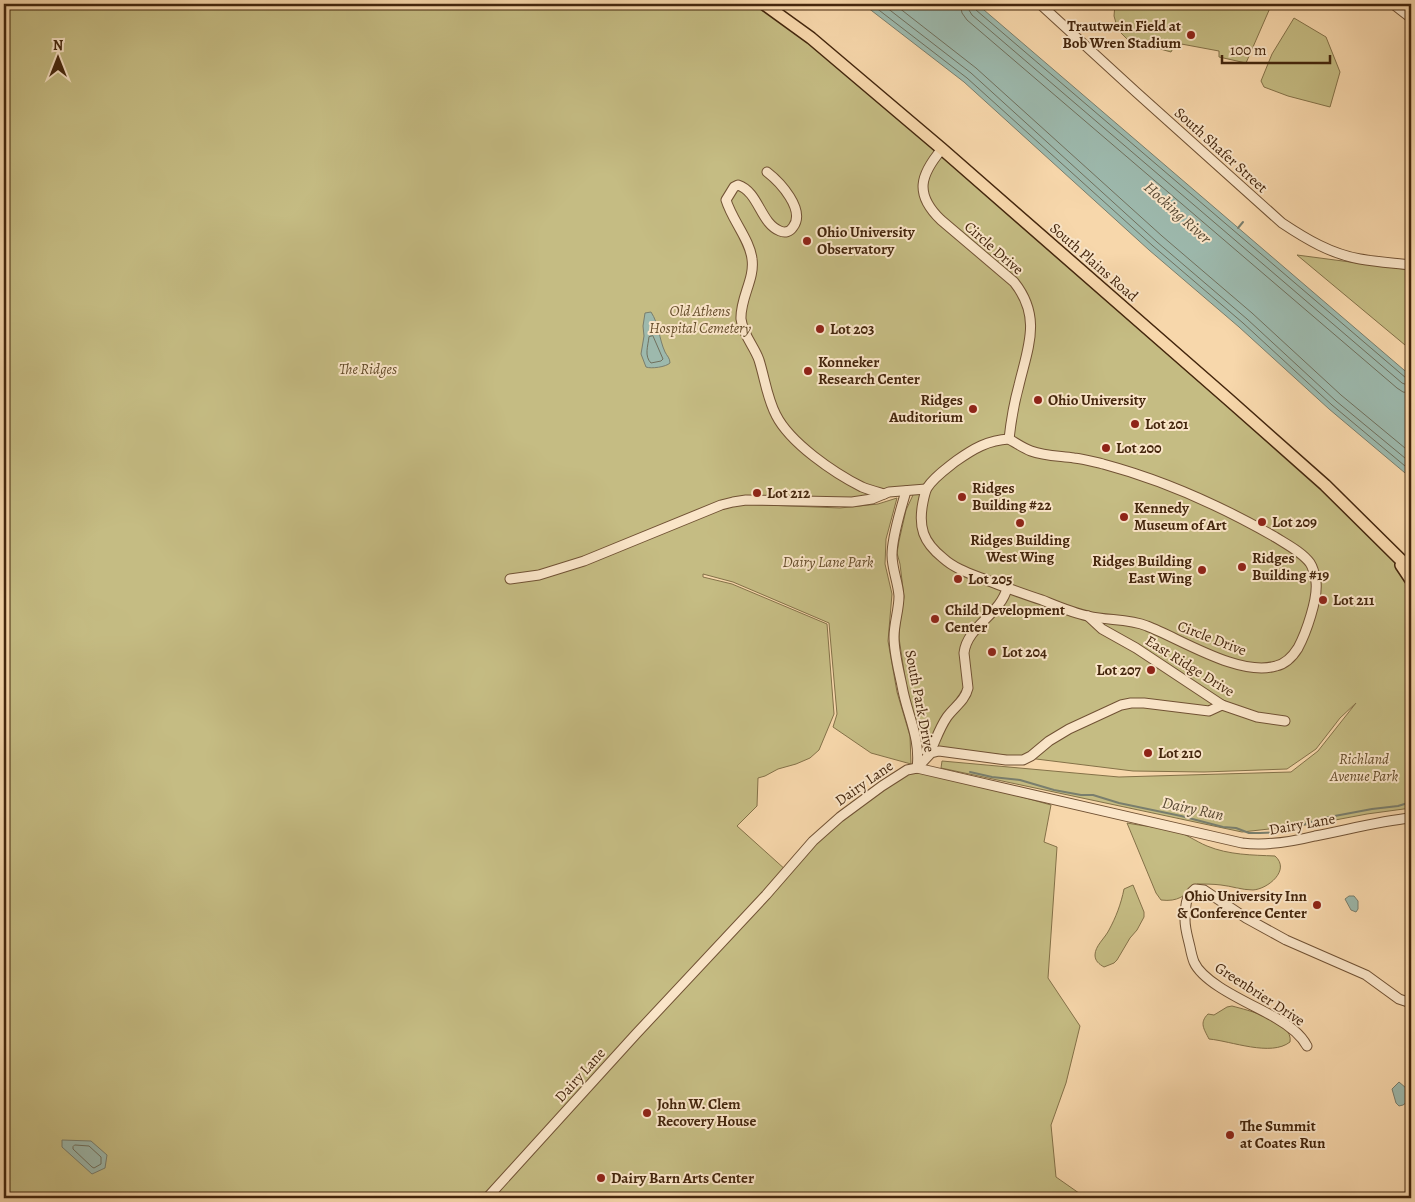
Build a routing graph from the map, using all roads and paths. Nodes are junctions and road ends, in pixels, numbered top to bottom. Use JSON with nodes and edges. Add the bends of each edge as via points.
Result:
{"nodes":[{"id":1,"x":764,"y":4,"type":"edge"},
{"id":2,"x":1040,"y":4,"type":"edge"},
{"id":3,"x":1393,"y":4,"type":"edge"},
{"id":4,"x":1411,"y":18,"type":"edge"},
{"id":5,"x":942,"y":149,"type":"junction"},
{"id":6,"x":766,"y":172,"type":"dead end"},
{"id":7,"x":1411,"y":265,"type":"edge"},
{"id":8,"x":1009,"y":439,"type":"junction"},
{"id":9,"x":926,"y":490,"type":"junction"},
{"id":10,"x":906,"y":491,"type":"junction"},
{"id":11,"x":884,"y":494,"type":"junction"},
{"id":12,"x":1395,"y":555,"type":"junction"},
{"id":13,"x":1411,"y":570,"type":"edge"},
{"id":14,"x":510,"y":579,"type":"dead end"},
{"id":15,"x":1411,"y":580,"type":"edge"},
{"id":16,"x":1007,"y":588,"type":"junction"},
{"id":17,"x":1088,"y":616,"type":"junction"},
{"id":18,"x":1222,"y":705,"type":"junction"},
{"id":19,"x":1285,"y":721,"type":"dead end"},
{"id":20,"x":917,"y":768,"type":"junction"},
{"id":21,"x":1411,"y":818,"type":"edge"},
{"id":22,"x":1411,"y":1003,"type":"edge"},
{"id":23,"x":1307,"y":1046,"type":"dead end"},
{"id":24,"x":487,"y":1198,"type":"edge"}],
"edges":[{"from":1,"to":5,"type":"main road","name":"South Plains Road","via":[[811,38]]},
{"from":2,"to":7,"type":"street","name":"South Shafer Street","via":[[1282,223],[1316,244],[1343,255]]},
{"from":3,"to":4,"type":"street"},
{"from":5,"to":8,"type":"street","name":"Circle Drive","via":[[924,178],[924,200],[941,220],[1014,282],[1028,306],[1030,342]]},
{"from":5,"to":12,"type":"main road","name":"South Plains Road","via":[[1236,405],[1325,485]]},
{"from":6,"to":11,"type":"street","via":[[794,205],[797,220],[790,231],[779,231],[772,226],[742,186],[734,187],[726,200],[752,257],[741,319],[759,362],[768,398],[791,437],[845,477]]},
{"from":8,"to":9,"type":"street","via":[[973,449],[938,475]]},
{"from":8,"to":17,"type":"street","name":"Circle Drive","via":[[1030,451],[1108,466],[1203,500],[1287,544],[1312,566],[1316,583],[1313,608],[1298,648],[1284,662],[1270,668],[1230,662],[1135,622]]},
{"from":9,"to":10,"type":"street"},
{"from":9,"to":16,"type":"street","name":"Circle Drive","via":[[921,521],[930,546],[962,571]]},
{"from":10,"to":11,"type":"street"},
{"from":10,"to":20,"type":"street","name":"South Park Drive","via":[[892,553],[899,596],[894,639],[903,691],[917,742]]},
{"from":11,"to":14,"type":"street","via":[[852,502],[733,502],[584,561],[539,575]]},
{"from":12,"to":13,"type":"main road","name":"South Plains Road"},
{"from":12,"to":15,"type":"main road","name":"South Plains Road"},
{"from":16,"to":17,"type":"street","name":"Circle Drive"},
{"from":16,"to":20,"type":"street","via":[[1002,602],[969,638],[964,653],[966,694],[942,726],[931,750],[924,751]]},
{"from":17,"to":18,"type":"street","name":"East Ridge Drive","via":[[1102,630],[1136,648]]},
{"from":18,"to":19,"type":"street","name":"East Ridge Drive","via":[[1258,717]]},
{"from":18,"to":20,"type":"street","via":[[1209,711],[1158,704],[1121,705],[1069,729],[1022,760],[939,751],[931,753]]},
{"from":20,"to":21,"type":"street","name":"Dairy Lane","via":[[1255,845]]},
{"from":20,"to":24,"type":"street","name":"Dairy Lane","via":[[907,770],[882,786],[821,834]]},
{"from":22,"to":23,"type":"street","name":"Greenbrier Drive","via":[[1399,999],[1366,975],[1286,940],[1204,890],[1195,889],[1187,898],[1185,923],[1194,963],[1221,988],[1292,1029]]}]}
